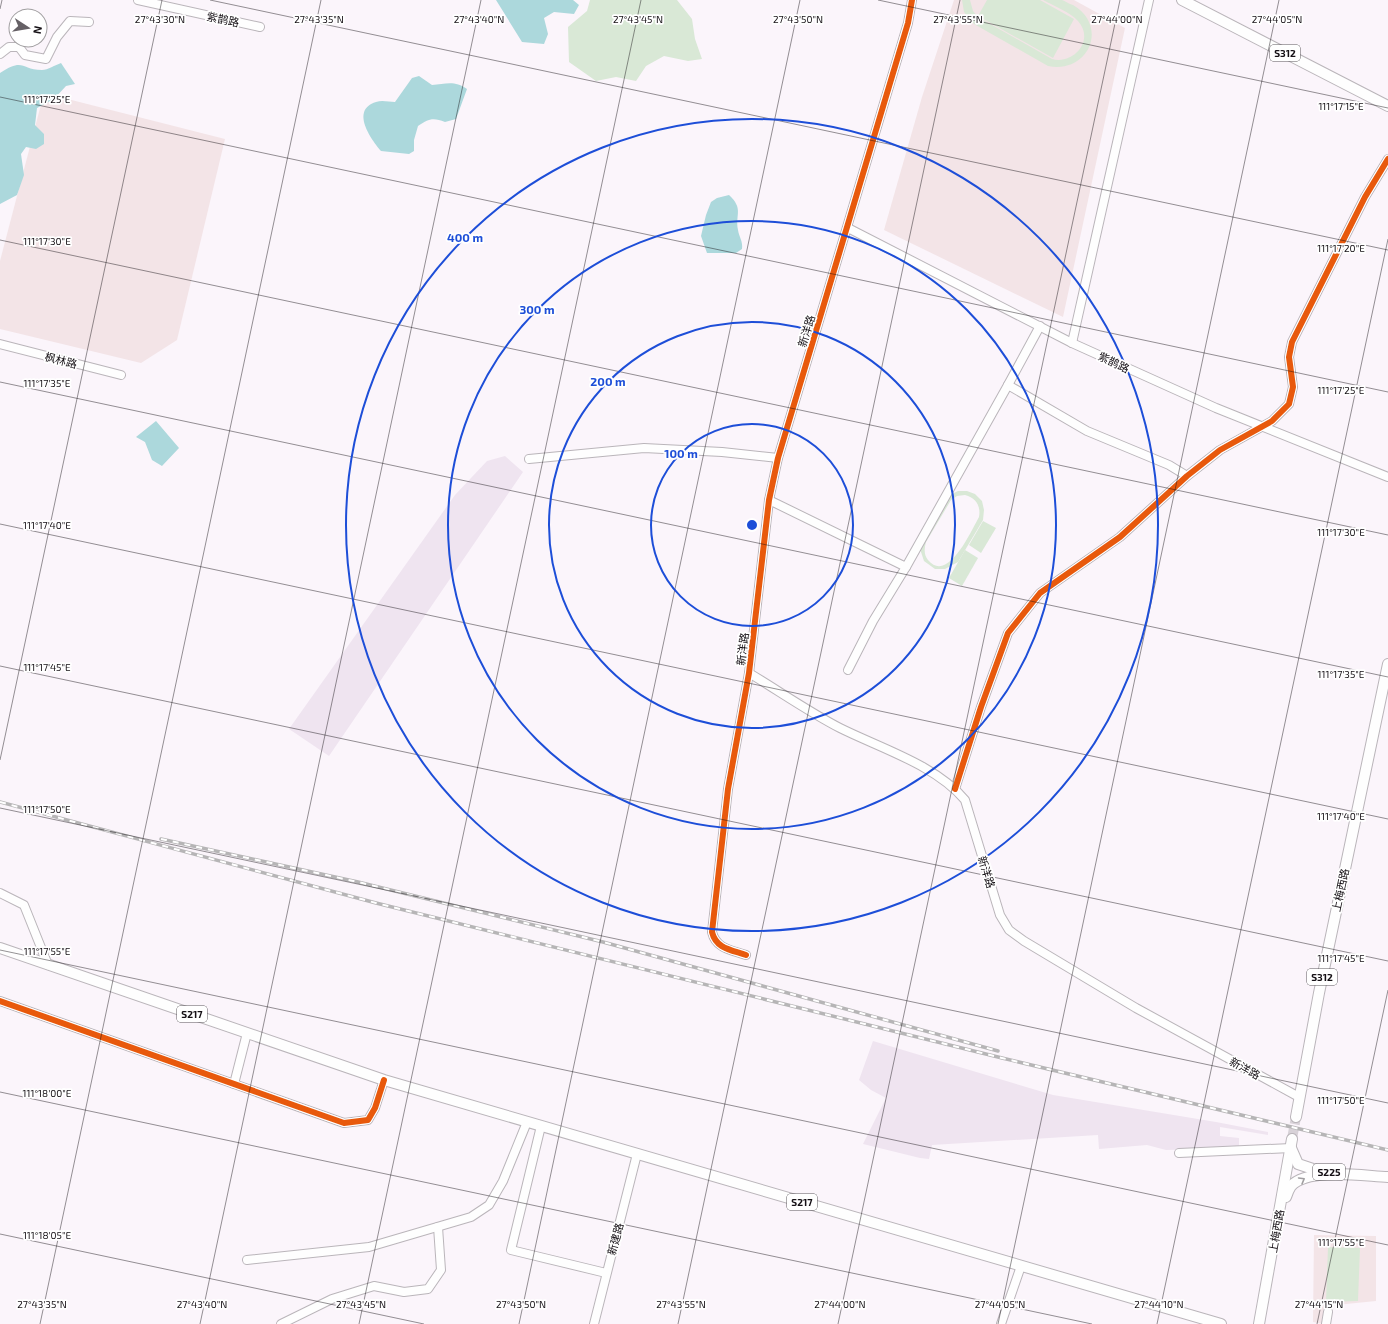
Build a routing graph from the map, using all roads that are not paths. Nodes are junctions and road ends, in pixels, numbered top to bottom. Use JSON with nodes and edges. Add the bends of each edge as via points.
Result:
{"nodes":[{"id":1,"x":138,"y":0,"type":"edge"},
{"id":2,"x":912,"y":0,"type":"edge"},
{"id":3,"x":1149,"y":0,"type":"edge"},
{"id":4,"x":1182,"y":0,"type":"edge"},
{"id":5,"x":89,"y":22,"type":"dead end"},
{"id":6,"x":260,"y":27,"type":"dead end"},
{"id":7,"x":0,"y":54,"type":"edge"},
{"id":8,"x":1388,"y":106,"type":"edge"},
{"id":9,"x":1388,"y":159,"type":"edge"},
{"id":10,"x":848,"y":228,"type":"junction"},
{"id":11,"x":1040,"y":326,"type":"junction"},
{"id":12,"x":1072,"y":343,"type":"junction"},
{"id":13,"x":0,"y":344,"type":"edge"},
{"id":14,"x":121,"y":375,"type":"dead end"},
{"id":15,"x":1008,"y":384,"type":"junction"},
{"id":16,"x":1263,"y":427,"type":"junction"},
{"id":17,"x":778,"y":458,"type":"junction"},
{"id":18,"x":529,"y":459,"type":"dead end"},
{"id":19,"x":1187,"y":476,"type":"junction"},
{"id":20,"x":1388,"y":477,"type":"edge"},
{"id":21,"x":769,"y":500,"type":"junction"},
{"id":22,"x":906,"y":568,"type":"junction"},
{"id":23,"x":1388,"y":664,"type":"edge"},
{"id":24,"x":848,"y":670,"type":"dead end"},
{"id":25,"x":749,"y":673,"type":"junction"},
{"id":26,"x":955,"y":789,"type":"junction"},
{"id":27,"x":0,"y":893,"type":"edge"},
{"id":28,"x":0,"y":948,"type":"edge"},
{"id":29,"x":746,"y":955,"type":"dead end"},
{"id":30,"x":48,"y":965,"type":"junction"},
{"id":31,"x":0,"y":1001,"type":"edge"},
{"id":32,"x":247,"y":1033,"type":"junction"},
{"id":33,"x":384,"y":1080,"type":"junction"},
{"id":34,"x":234,"y":1084,"type":"junction"},
{"id":35,"x":1299,"y":1097,"type":"junction"},
{"id":36,"x":1296,"y":1117,"type":"tunnel mouth"},
{"id":37,"x":527,"y":1122,"type":"junction"},
{"id":38,"x":541,"y":1126,"type":"junction"},
{"id":39,"x":1292,"y":1144,"type":"junction"},
{"id":40,"x":1179,"y":1153,"type":"dead end"},
{"id":41,"x":637,"y":1154,"type":"junction"},
{"id":42,"x":1383,"y":1177,"type":"edge"},
{"id":43,"x":1280,"y":1210,"type":"junction"},
{"id":44,"x":438,"y":1227,"type":"junction"},
{"id":45,"x":247,"y":1260,"type":"dead end"},
{"id":46,"x":1021,"y":1266,"type":"junction"},
{"id":47,"x":606,"y":1273,"type":"junction"},
{"id":48,"x":1328,"y":1312,"type":"dead end"},
{"id":49,"x":281,"y":1324,"type":"edge"},
{"id":50,"x":594,"y":1324,"type":"edge"},
{"id":51,"x":1001,"y":1324,"type":"edge"},
{"id":52,"x":1221,"y":1324,"type":"edge"},
{"id":53,"x":1259,"y":1324,"type":"edge"},
{"id":54,"x":1326,"y":1324,"type":"edge"}],
"edges":[{"from":1,"to":6,"type":"street","name":"紫鹊路"},
{"from":2,"to":10,"type":"street","name":"新洋路","via":[[908,23]]},
{"from":3,"to":12,"type":"street"},
{"from":4,"to":8,"type":"main road","number":"S312"},
{"from":5,"to":7,"type":"street","via":[[70,22],[57,37],[46,59],[25,55],[19,47],[9,47]]},
{"from":9,"to":16,"type":"street","via":[[1365,197],[1292,342],[1289,357],[1293,387],[1289,404]]},
{"from":10,"to":11,"type":"street","name":"紫鹊路"},
{"from":10,"to":17,"type":"street","name":"新洋路"},
{"from":11,"to":12,"type":"street","name":"紫鹊路"},
{"from":11,"to":15,"type":"street"},
{"from":12,"to":16,"type":"street","name":"紫鹊路"},
{"from":13,"to":14,"type":"street","name":"枫林路"},
{"from":15,"to":19,"type":"street","via":[[1087,431],[1169,465]]},
{"from":15,"to":22,"type":"street"},
{"from":16,"to":19,"type":"street","via":[[1220,450]]},
{"from":16,"to":20,"type":"street","name":"紫鹊路"},
{"from":17,"to":18,"type":"street","via":[[644,448]]},
{"from":17,"to":21,"type":"street","name":"新洋路"},
{"from":19,"to":26,"type":"street","via":[[1120,537],[1040,593],[1008,633]]},
{"from":21,"to":22,"type":"street"},
{"from":21,"to":25,"type":"street","name":"新洋路"},
{"from":22,"to":24,"type":"street","via":[[872,622]]},
{"from":23,"to":35,"type":"main road","name":"上梅西路","number":"S312"},
{"from":25,"to":26,"type":"street","name":"新洋路","via":[[839,727],[914,763]]},
{"from":25,"to":29,"type":"street","via":[[728,789],[712,932],[721,947]]},
{"from":26,"to":35,"type":"street","name":"新洋路","via":[[965,800],[1000,915],[1009,930],[1136,1008]]},
{"from":27,"to":30,"type":"street","via":[[24,905]]},
{"from":28,"to":30,"type":"main road","number":"S217"},
{"from":30,"to":32,"type":"main road","number":"S217"},
{"from":31,"to":34,"type":"street"},
{"from":32,"to":33,"type":"main road","number":"S217"},
{"from":32,"to":34,"type":"street"},
{"from":33,"to":34,"type":"street","via":[[375,1108],[368,1120],[344,1124]]},
{"from":33,"to":37,"type":"main road","number":"S217"},
{"from":35,"to":36,"type":"main road","name":"上梅西路","number":"S312"},
{"from":37,"to":38,"type":"main road","number":"S217"},
{"from":37,"to":44,"type":"street","via":[[503,1181],[489,1205],[470,1217]]},
{"from":38,"to":41,"type":"main road","number":"S217"},
{"from":38,"to":47,"type":"street","via":[[511,1250]]},
{"from":39,"to":40,"type":"street"},
{"from":39,"to":42,"type":"main road","number":"S225","via":[[1298,1164],[1316,1170]]},
{"from":39,"to":43,"type":"main road","name":"上梅西路"},
{"from":41,"to":46,"type":"main road","number":"S217"},
{"from":41,"to":47,"type":"street","name":"新建路"},
{"from":43,"to":42,"type":"main road","one_way":true,"via":[[1291,1186],[1307,1176],[1324,1173]]},
{"from":43,"to":53,"type":"main road","name":"上梅西路"},
{"from":44,"to":45,"type":"street","via":[[369,1247]]},
{"from":44,"to":49,"type":"street","via":[[440,1270],[428,1289],[404,1292],[374,1286],[332,1299]]},
{"from":46,"to":51,"type":"street"},
{"from":46,"to":52,"type":"main road","number":"S217"},
{"from":47,"to":50,"type":"street","name":"新建路"},
{"from":48,"to":54,"type":"street"}]}
